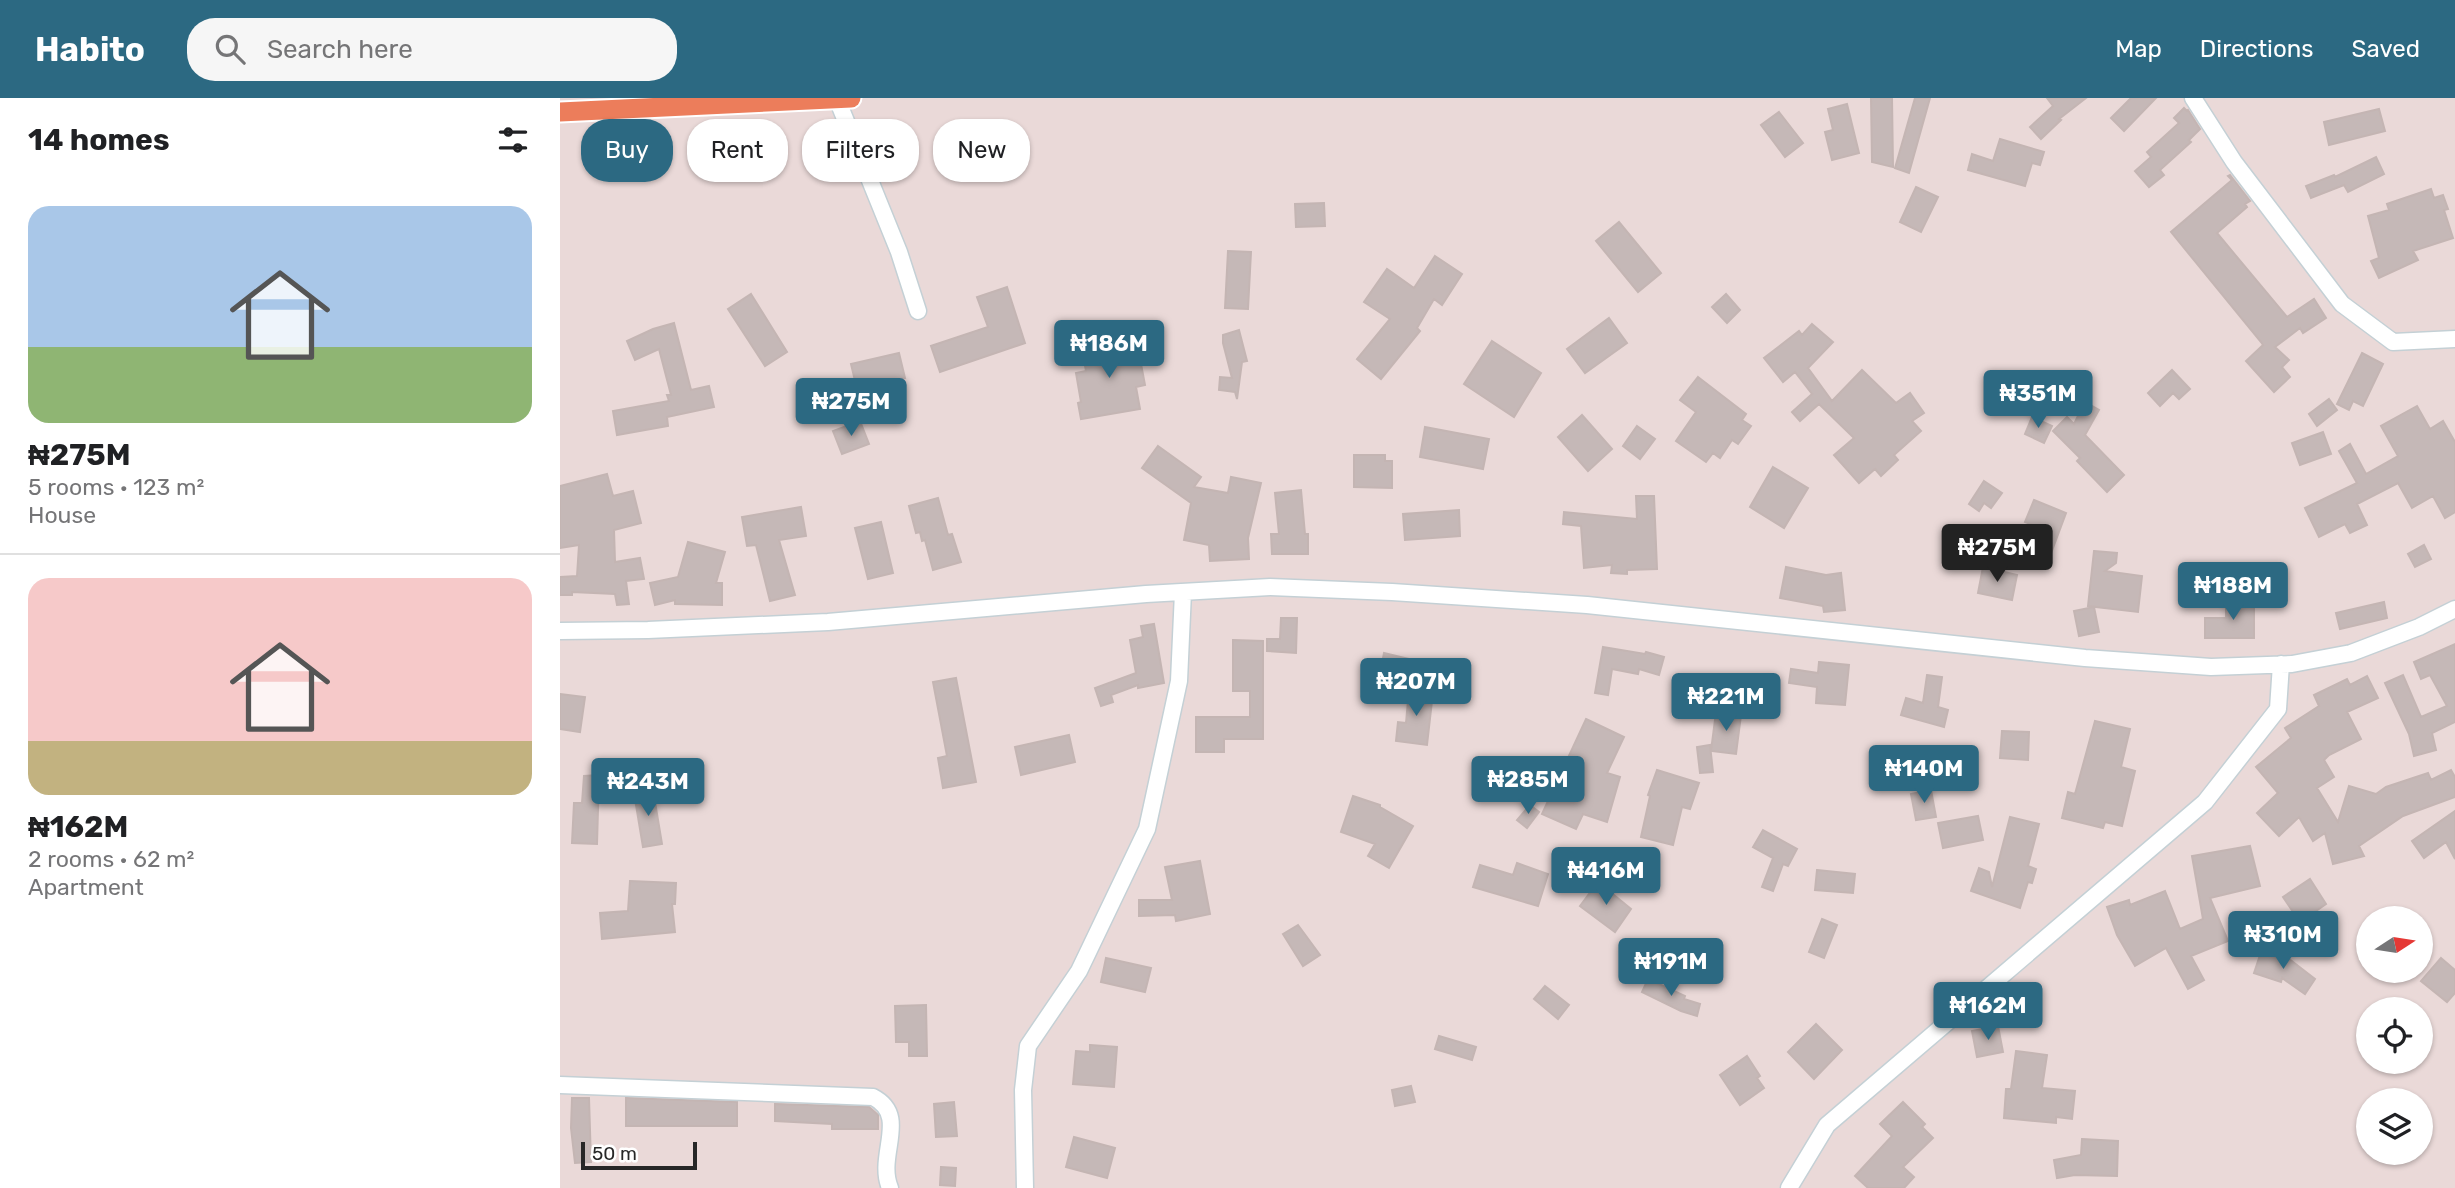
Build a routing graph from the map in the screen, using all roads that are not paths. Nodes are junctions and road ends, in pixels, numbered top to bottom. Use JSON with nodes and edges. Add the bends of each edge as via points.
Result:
{"nodes":[{"id":1,"x":851,"y":98,"type":"edge"},
{"id":2,"x":2193,"y":98,"type":"edge"},
{"id":3,"x":837,"y":99,"type":"edge"},
{"id":4,"x":656,"y":103,"type":"edge"},
{"id":5,"x":560,"y":112,"type":"edge"},
{"id":6,"x":918,"y":311,"type":"dead end"},
{"id":7,"x":2455,"y":339,"type":"edge"},
{"id":8,"x":1184,"y":592,"type":"junction"},
{"id":9,"x":2455,"y":609,"type":"edge"},
{"id":10,"x":560,"y":631,"type":"edge"},
{"id":11,"x":2281,"y":664,"type":"junction"},
{"id":12,"x":560,"y":1085,"type":"edge"},
{"id":13,"x":890,"y":1188,"type":"edge"},
{"id":14,"x":1025,"y":1188,"type":"edge"},
{"id":15,"x":1789,"y":1188,"type":"edge"}],
"edges":[{"from":1,"to":3,"type":"main road"},
{"from":2,"to":7,"type":"street","via":[[2234,162],[2342,304],[2393,342]]},
{"from":3,"to":4,"type":"main road"},
{"from":3,"to":6,"type":"street","via":[[899,251]]},
{"from":4,"to":5,"type":"main road"},
{"from":8,"to":10,"type":"street","via":[[828,622]]},
{"from":8,"to":11,"type":"street","via":[[1270,587],[1392,592],[1587,605],[2085,658],[2211,667]]},
{"from":8,"to":14,"type":"street","via":[[1180,681],[1147,829],[1079,971],[1028,1046],[1023,1090]]},
{"from":9,"to":11,"type":"street","via":[[2351,653]]},
{"from":11,"to":15,"type":"street","via":[[2278,709],[2205,802],[1827,1125]]},
{"from":12,"to":13,"type":"street","via":[[873,1097],[890,1113],[885,1158]]}]}
